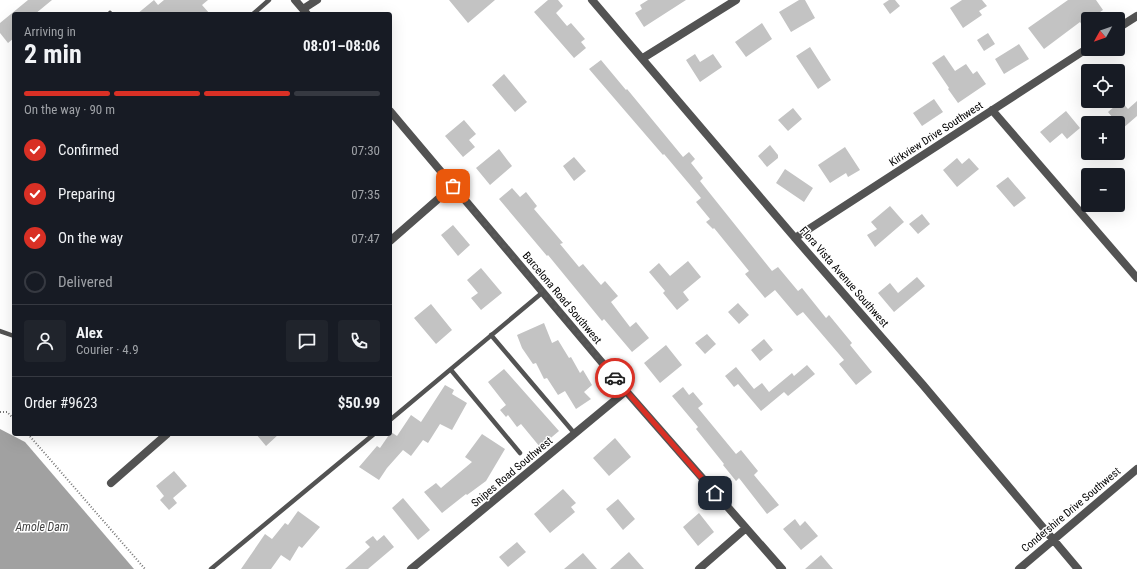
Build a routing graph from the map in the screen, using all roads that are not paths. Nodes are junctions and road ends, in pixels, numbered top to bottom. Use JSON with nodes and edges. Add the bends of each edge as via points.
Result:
{"nodes":[{"id":1,"x":269,"y":0,"type":"edge"},
{"id":2,"x":295,"y":0,"type":"edge"},
{"id":3,"x":318,"y":0,"type":"edge"},
{"id":4,"x":592,"y":0,"type":"edge"},
{"id":5,"x":736,"y":0,"type":"edge"},
{"id":6,"x":255,"y":12,"type":"edge"},
{"id":7,"x":305,"y":12,"type":"edge"},
{"id":8,"x":1137,"y":16,"type":"edge"},
{"id":9,"x":1125,"y":24,"type":"edge"},
{"id":10,"x":1081,"y":53,"type":"edge"},
{"id":11,"x":643,"y":58,"type":"junction"},
{"id":12,"x":992,"y":110,"type":"junction"},
{"id":13,"x":392,"y":114,"type":"edge"},
{"id":14,"x":453,"y":186,"type":"junction"},
{"id":15,"x":795,"y":238,"type":"junction"},
{"id":16,"x":392,"y":239,"type":"edge"},
{"id":17,"x":1137,"y":278,"type":"edge"},
{"id":18,"x":543,"y":292,"type":"junction"},
{"id":19,"x":0,"y":331,"type":"edge"},
{"id":20,"x":12,"y":335,"type":"edge"},
{"id":21,"x":492,"y":335,"type":"junction"},
{"id":22,"x":451,"y":370,"type":"junction"},
{"id":23,"x":626,"y":391,"type":"junction"},
{"id":24,"x":392,"y":418,"type":"edge"},
{"id":25,"x":575,"y":434,"type":"junction"},
{"id":26,"x":166,"y":436,"type":"edge"},
{"id":27,"x":372,"y":436,"type":"edge"},
{"id":28,"x":520,"y":453,"type":"dead end"},
{"id":29,"x":1137,"y":469,"type":"edge"},
{"id":30,"x":111,"y":483,"type":"dead end"},
{"id":31,"x":746,"y":528,"type":"junction"},
{"id":32,"x":1053,"y":539,"type":"junction"},
{"id":33,"x":211,"y":569,"type":"edge"},
{"id":34,"x":411,"y":569,"type":"edge"},
{"id":35,"x":699,"y":569,"type":"edge"},
{"id":36,"x":782,"y":569,"type":"edge"},
{"id":37,"x":1019,"y":569,"type":"edge"},
{"id":38,"x":1078,"y":569,"type":"edge"}],
"edges":[{"from":1,"to":6,"type":"lane"},
{"from":2,"to":7,"type":"street"},
{"from":3,"to":7,"type":"street"},
{"from":4,"to":11,"type":"street","name":"Flora Vista Avenue Southwest"},
{"from":5,"to":11,"type":"street"},
{"from":8,"to":9,"type":"street"},
{"from":10,"to":12,"type":"street","name":"Kirkview Drive Southwest"},
{"from":11,"to":15,"type":"street","name":"Flora Vista Avenue Southwest"},
{"from":12,"to":15,"type":"street","name":"Kirkview Drive Southwest"},
{"from":12,"to":17,"type":"street"},
{"from":13,"to":14,"type":"street","name":"Barcelona Road Southwest"},
{"from":14,"to":16,"type":"street"},
{"from":14,"to":18,"type":"street","name":"Barcelona Road Southwest"},
{"from":15,"to":32,"type":"street","name":"Flora Vista Avenue Southwest"},
{"from":18,"to":21,"type":"lane"},
{"from":18,"to":23,"type":"street","name":"Barcelona Road Southwest"},
{"from":19,"to":20,"type":"lane"},
{"from":21,"to":22,"type":"lane"},
{"from":21,"to":25,"type":"lane"},
{"from":22,"to":24,"type":"lane"},
{"from":22,"to":28,"type":"lane"},
{"from":23,"to":25,"type":"street","name":"Snipes Road Southwest"},
{"from":23,"to":31,"type":"street","name":"Barcelona Road Southwest"},
{"from":25,"to":34,"type":"street","name":"Snipes Road Southwest"},
{"from":26,"to":30,"type":"street"},
{"from":27,"to":33,"type":"lane"},
{"from":29,"to":32,"type":"street","name":"Condershire Drive Southwest"},
{"from":31,"to":35,"type":"street"},
{"from":31,"to":36,"type":"street","name":"Barcelona Road Southwest"},
{"from":32,"to":37,"type":"street","name":"Condershire Drive Southwest"},
{"from":32,"to":38,"type":"street","name":"Flora Vista Avenue Southwest"}]}
